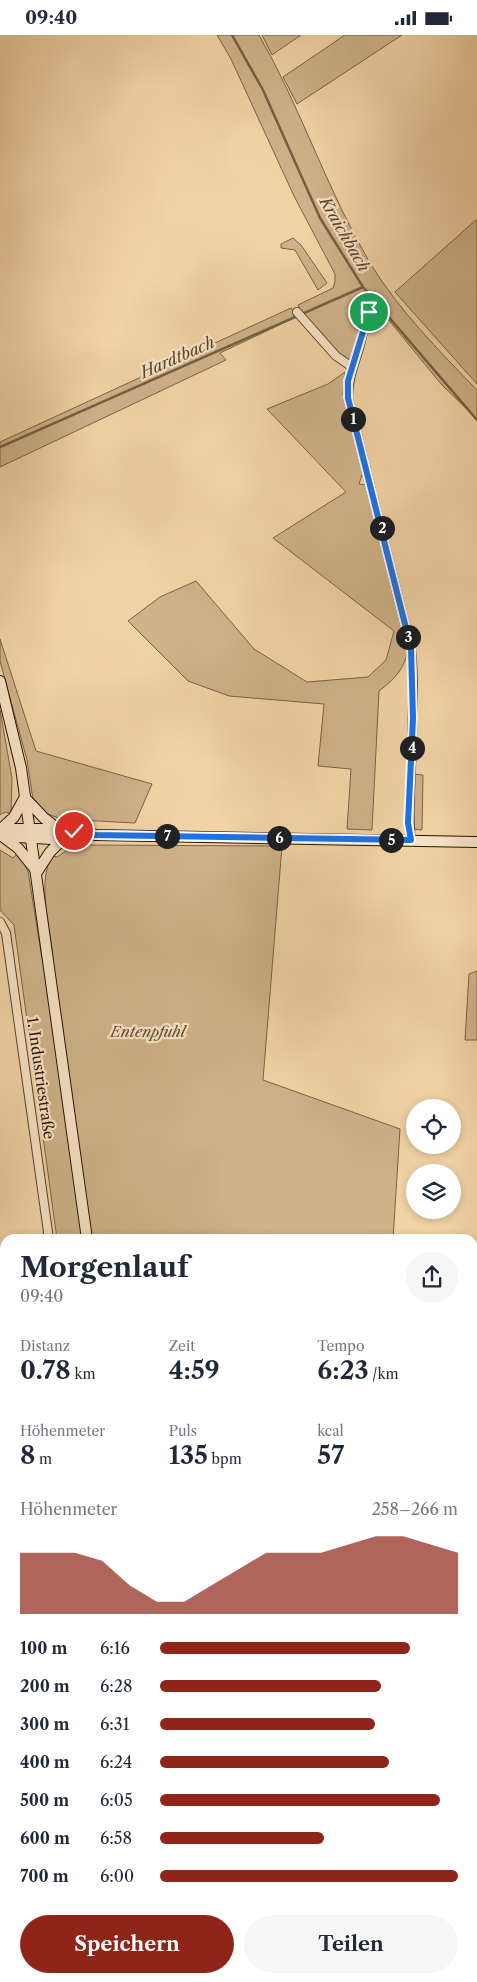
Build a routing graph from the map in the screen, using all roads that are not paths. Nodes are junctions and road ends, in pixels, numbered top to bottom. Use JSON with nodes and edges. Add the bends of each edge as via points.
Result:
{"nodes":[{"id":1,"x":374,"y":306,"type":"dead end"},
{"id":2,"x":299,"y":314,"type":"dead end"},
{"id":3,"x":352,"y":367,"type":"junction"},
{"id":4,"x":0,"y":681,"type":"edge"},
{"id":5,"x":25,"y":797,"type":"junction"},
{"id":6,"x":1,"y":832,"type":"edge"},
{"id":7,"x":31,"y":833,"type":"junction"},
{"id":8,"x":61,"y":834,"type":"junction"},
{"id":9,"x":411,"y":840,"type":"junction"},
{"id":10,"x":477,"y":842,"type":"edge"},
{"id":11,"x":37,"y":872,"type":"junction"},
{"id":12,"x":0,"y":922,"type":"edge"},
{"id":13,"x":49,"y":1234,"type":"edge"},
{"id":14,"x":86,"y":1234,"type":"edge"}],
"edges":[{"from":1,"to":3,"type":"street","via":[[367,316]]},
{"from":2,"to":3,"type":"street","via":[[336,356]]},
{"from":3,"to":9,"type":"street","via":[[348,398],[411,648],[413,718],[408,823]]},
{"from":4,"to":5,"type":"main road","via":[[20,759]]},
{"from":5,"to":6,"type":"main road"},
{"from":5,"to":7,"type":"main road"},
{"from":5,"to":8,"type":"main road"},
{"from":6,"to":7,"type":"main road"},
{"from":6,"to":11,"type":"main road"},
{"from":7,"to":8,"type":"main road"},
{"from":7,"to":11,"type":"main road"},
{"from":8,"to":9,"type":"main road"},
{"from":8,"to":11,"type":"main road"},
{"from":9,"to":10,"type":"main road"},
{"from":11,"to":14,"type":"main road"},
{"from":12,"to":13,"type":"street","name":"1. Industriestraße","via":[[6,933]]}]}
